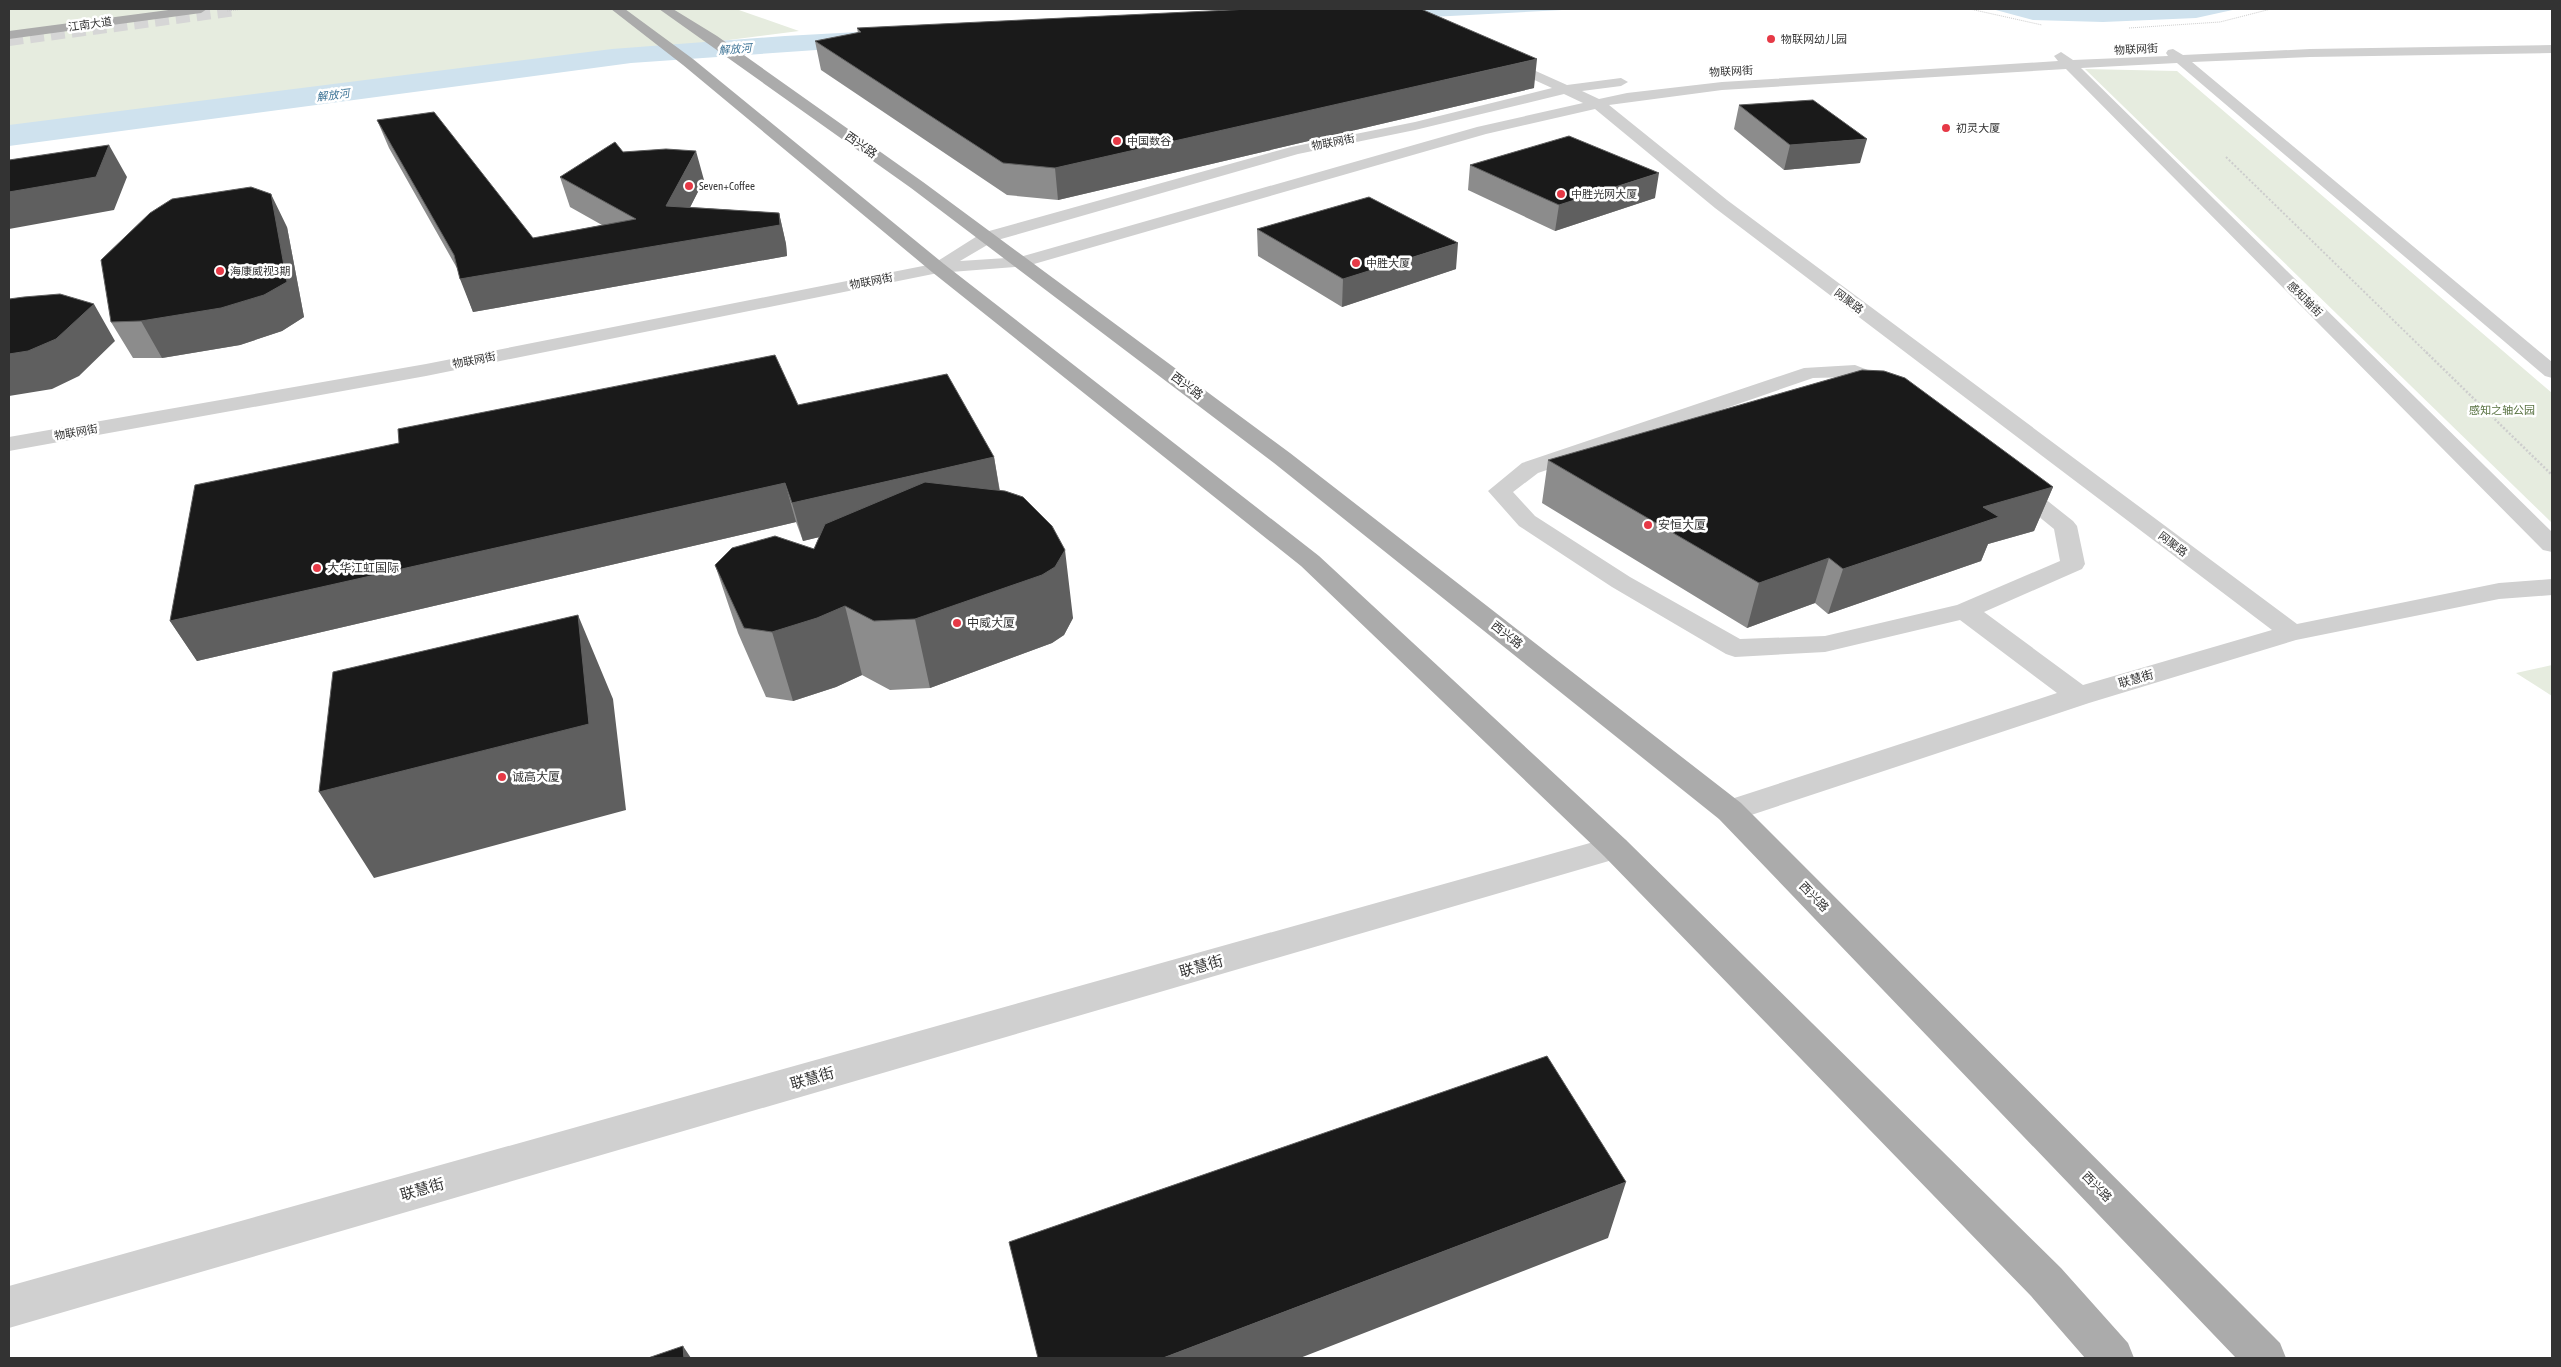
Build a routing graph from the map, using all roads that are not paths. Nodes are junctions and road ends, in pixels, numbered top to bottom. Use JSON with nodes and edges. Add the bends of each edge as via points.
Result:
{"nodes":[{"id":1,"x":202,"y":9,"type":"edge"},
{"id":2,"x":617,"y":9,"type":"edge"},
{"id":3,"x":665,"y":9,"type":"edge"},
{"id":4,"x":9,"y":34,"type":"edge"},
{"id":5,"x":2552,"y":40,"type":"edge"},
{"id":6,"x":2552,"y":49,"type":"edge"},
{"id":7,"x":2174,"y":53,"type":"junction"},
{"id":8,"x":1489,"y":54,"type":"edge"},
{"id":9,"x":2063,"y":59,"type":"junction"},
{"id":10,"x":1739,"y":70,"type":"dead end"},
{"id":11,"x":1633,"y":81,"type":"dead end"},
{"id":12,"x":1567,"y":89,"type":"junction"},
{"id":13,"x":1598,"y":104,"type":"junction"},
{"id":14,"x":988,"y":237,"type":"junction"},
{"id":15,"x":1021,"y":262,"type":"junction"},
{"id":16,"x":938,"y":268,"type":"junction"},
{"id":17,"x":2552,"y":372,"type":"edge"},
{"id":18,"x":9,"y":444,"type":"edge"},
{"id":19,"x":2552,"y":545,"type":"edge"},
{"id":20,"x":2552,"y":587,"type":"edge"},
{"id":21,"x":1965,"y":611,"type":"junction"},
{"id":22,"x":2292,"y":634,"type":"junction"},
{"id":23,"x":2079,"y":696,"type":"junction"},
{"id":24,"x":1730,"y":811,"type":"junction"},
{"id":25,"x":1615,"y":848,"type":"junction"},
{"id":26,"x":9,"y":1307,"type":"edge"},
{"id":27,"x":2113,"y":1358,"type":"edge"},
{"id":28,"x":2265,"y":1358,"type":"edge"}],
"edges":[{"from":1,"to":4,"type":"main road","name":"江南大道"},
{"from":2,"to":16,"type":"main road","via":[[688,62]]},
{"from":3,"to":14,"type":"main road","name":"西兴路","via":[[712,38]]},
{"from":5,"to":7,"type":"street","name":"物联网街","via":[[2324,42]]},
{"from":6,"to":7,"type":"street","name":"物联网街"},
{"from":7,"to":9,"type":"street","name":"物联网街"},
{"from":7,"to":17,"type":"street"},
{"from":8,"to":12,"type":"street","name":"网聚路"},
{"from":9,"to":10,"type":"street","name":"物联网街"},
{"from":9,"to":13,"type":"street","name":"物联网街","via":[[1722,86]]},
{"from":9,"to":19,"type":"street","name":"感知轴街"},
{"from":11,"to":12,"type":"street","name":"物联网街"},
{"from":12,"to":13,"type":"street","name":"网聚路"},
{"from":12,"to":14,"type":"street","name":"物联网街","via":[[1415,126],[1296,150]]},
{"from":13,"to":15,"type":"street","name":"物联网街","via":[[1482,130]]},
{"from":13,"to":22,"type":"street","name":"网聚路","via":[[1721,204]]},
{"from":14,"to":15,"type":"main road","name":"西兴路"},
{"from":14,"to":16,"type":"street","name":"物联网街"},
{"from":15,"to":16,"type":"street","name":"物联网街"},
{"from":15,"to":24,"type":"main road","name":"西兴路","via":[[1282,458]]},
{"from":16,"to":18,"type":"street","name":"物联网街","via":[[426,370]]},
{"from":16,"to":25,"type":"main road","via":[[1310,561]]},
{"from":20,"to":22,"type":"street","name":"联慧街","via":[[2499,591]]},
{"from":21,"to":21,"type":"street","via":[[1824,644],[1735,648],[1621,582],[1528,520],[1500,491],[1530,468],[1811,372],[1855,371],[1888,385],[2065,526],[2073,564]]},
{"from":21,"to":23,"type":"street"},
{"from":22,"to":23,"type":"street","name":"联慧街"},
{"from":23,"to":24,"type":"street","name":"联慧街"},
{"from":24,"to":28,"type":"main road","name":"西兴路"},
{"from":25,"to":26,"type":"street","name":"联慧街"},
{"from":25,"to":27,"type":"main road","via":[[2046,1282]]}]}
